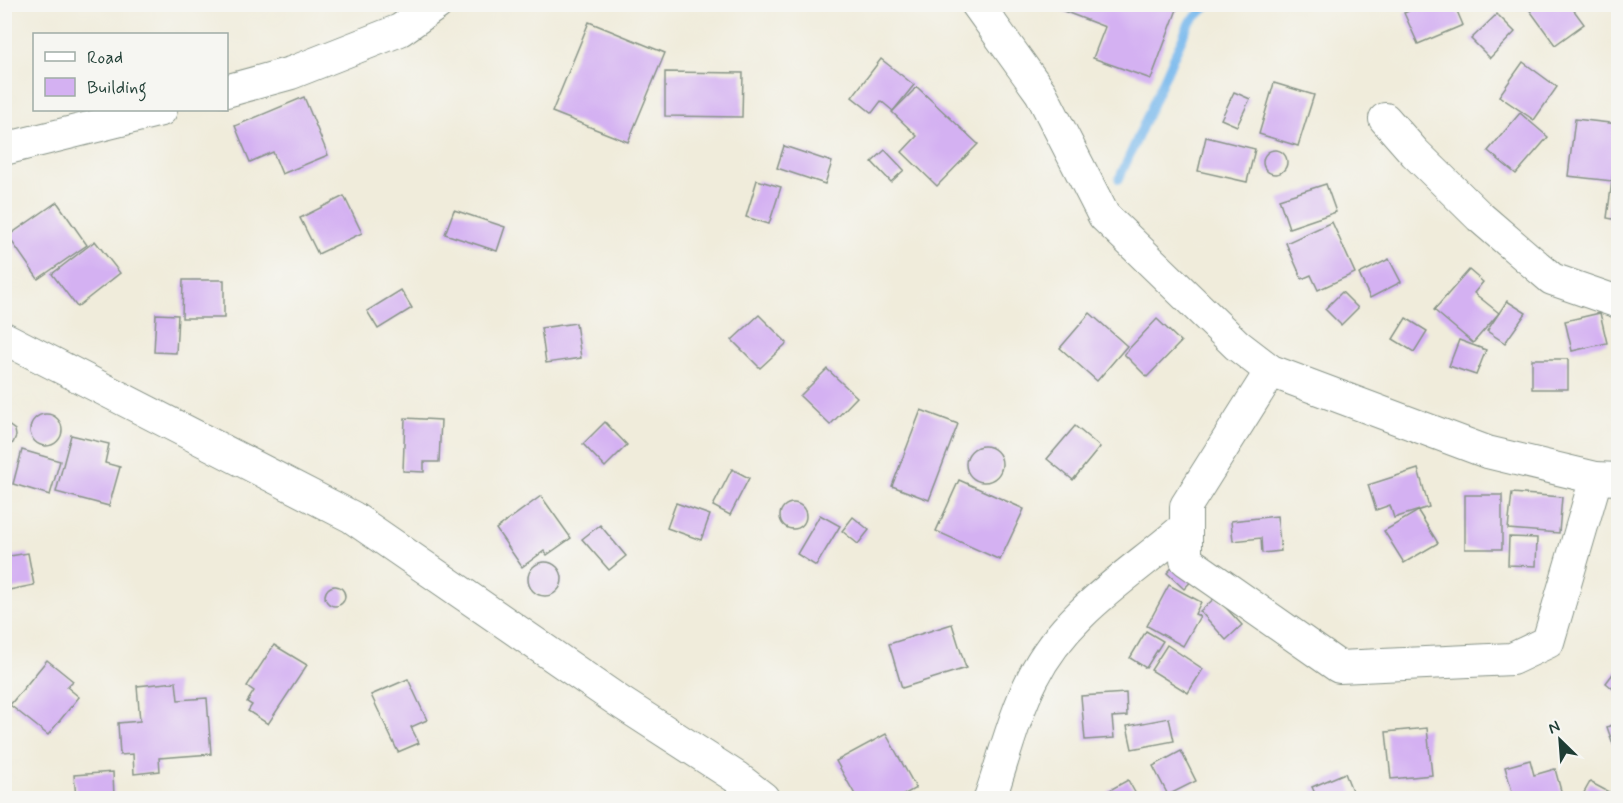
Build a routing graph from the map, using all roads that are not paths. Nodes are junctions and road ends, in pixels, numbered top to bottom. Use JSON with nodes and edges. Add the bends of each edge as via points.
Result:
{"nodes":[{"id":1,"x":437,"y":4,"type":"edge"},
{"id":2,"x":977,"y":4,"type":"edge"},
{"id":3,"x":228,"y":90,"type":"edge"},
{"id":4,"x":157,"y":111,"type":"edge"},
{"id":5,"x":1385,"y":119,"type":"dead end"},
{"id":6,"x":4,"y":149,"type":"edge"},
{"id":7,"x":1618,"y":302,"type":"edge"},
{"id":8,"x":4,"y":338,"type":"edge"},
{"id":9,"x":1271,"y":371,"type":"junction"},
{"id":10,"x":1607,"y":478,"type":"edge"},
{"id":11,"x":1184,"y":528,"type":"junction"},
{"id":12,"x":763,"y":798,"type":"edge"},
{"id":13,"x":990,"y":798,"type":"edge"}],
"edges":[{"from":1,"to":3,"type":"street","via":[[400,30],[291,73]]},
{"from":2,"to":9,"type":"street","via":[[1041,93],[1104,216],[1237,345]]},
{"from":4,"to":6,"type":"street"},
{"from":5,"to":7,"type":"street","via":[[1480,217],[1552,279]]},
{"from":8,"to":12,"type":"street","via":[[352,517]]},
{"from":9,"to":10,"type":"street","via":[[1487,452]]},
{"from":9,"to":11,"type":"street","via":[[1186,506]]},
{"from":10,"to":11,"type":"street","via":[[1548,642],[1512,659],[1339,667],[1186,560]]},
{"from":11,"to":13,"type":"street","via":[[1095,600],[1051,647],[1032,679]]}]}
